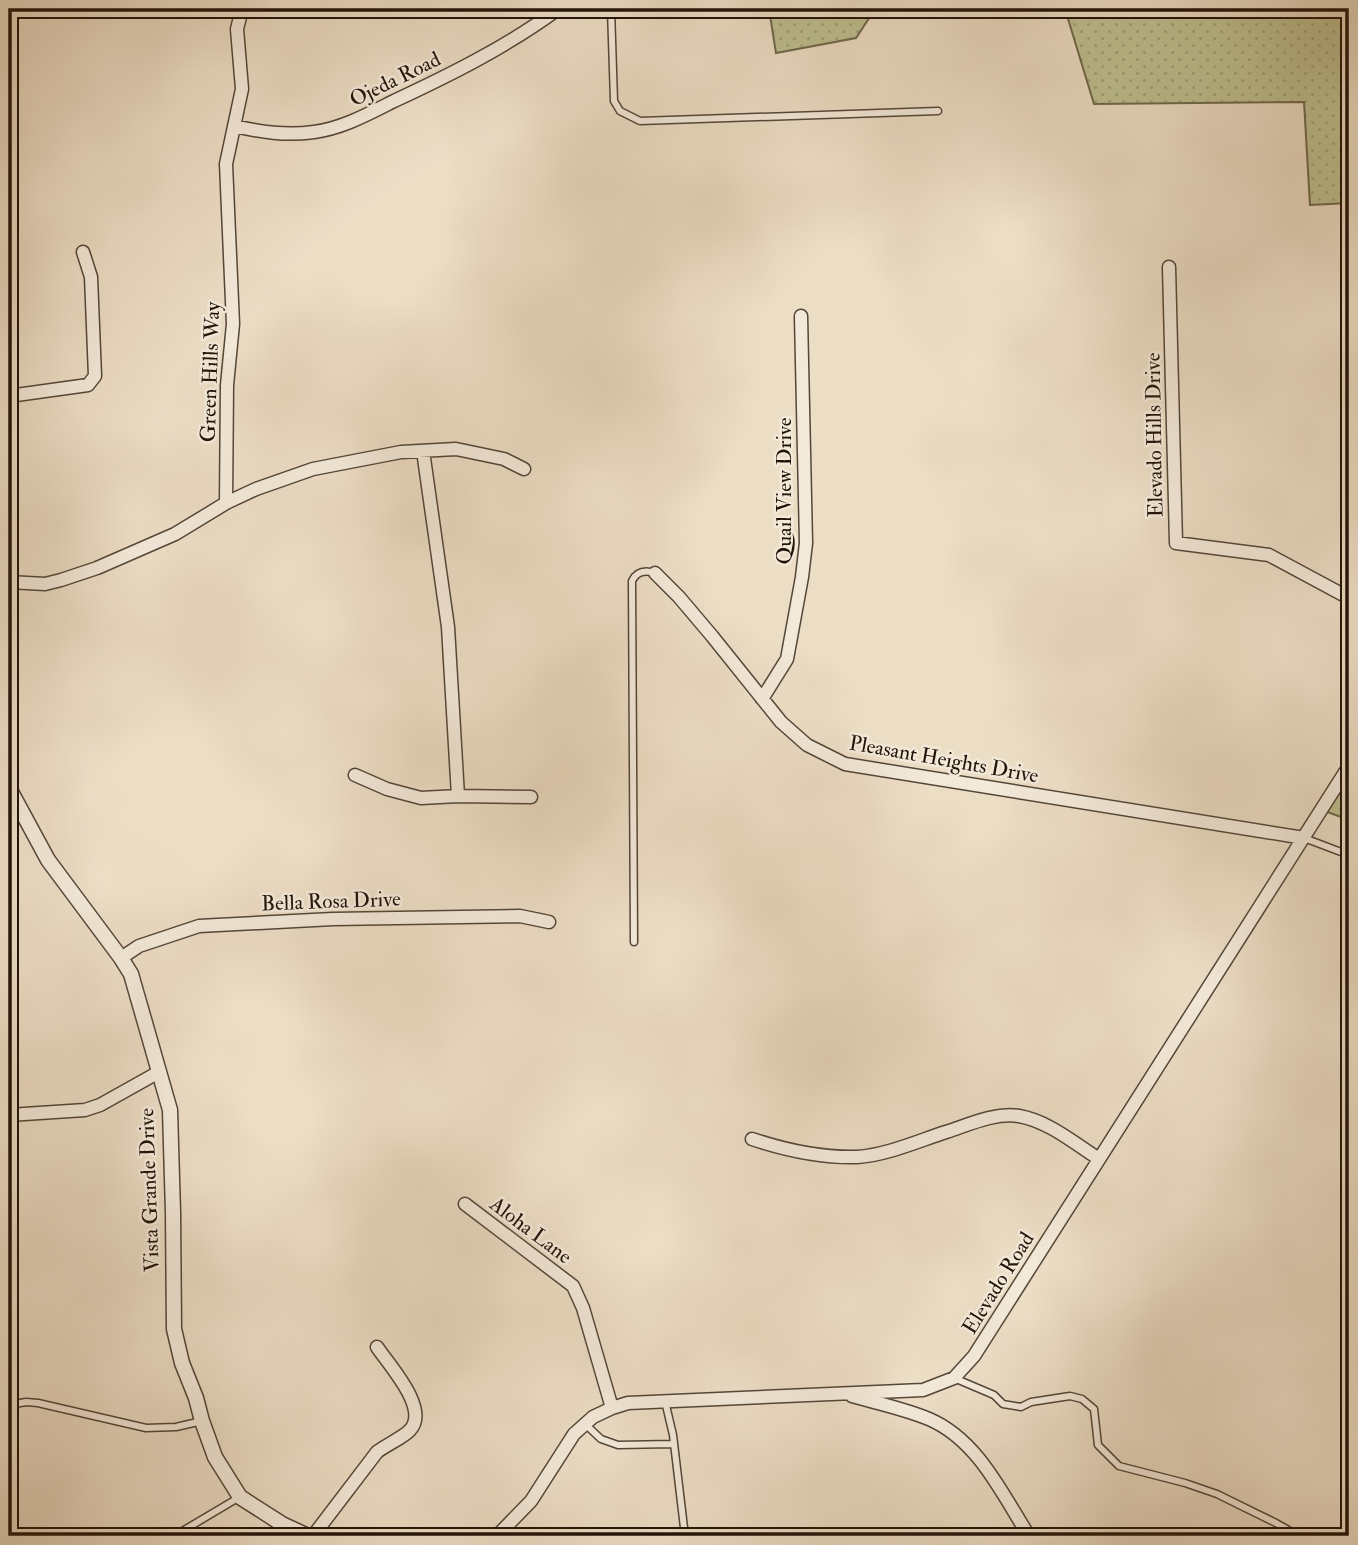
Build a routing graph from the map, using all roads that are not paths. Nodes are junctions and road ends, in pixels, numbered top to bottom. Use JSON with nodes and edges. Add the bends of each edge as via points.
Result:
{"nodes":[{"id":1,"x":242,"y":9,"type":"edge"},
{"id":2,"x":558,"y":9,"type":"edge"},
{"id":3,"x":611,"y":9,"type":"edge"},
{"id":4,"x":938,"y":110,"type":"dead end"},
{"id":5,"x":234,"y":126,"type":"junction"},
{"id":6,"x":83,"y":252,"type":"dead end"},
{"id":7,"x":1169,"y":267,"type":"dead end"},
{"id":8,"x":801,"y":316,"type":"dead end"},
{"id":9,"x":9,"y":396,"type":"edge"},
{"id":10,"x":9,"y":449,"type":"edge"},
{"id":11,"x":424,"y":451,"type":"junction"},
{"id":12,"x":524,"y":469,"type":"dead end"},
{"id":13,"x":226,"y":503,"type":"junction"},
{"id":14,"x":9,"y":506,"type":"edge"},
{"id":15,"x":654,"y":573,"type":"joint"},
{"id":16,"x":9,"y":582,"type":"edge"},
{"id":17,"x":1349,"y":598,"type":"edge"},
{"id":18,"x":762,"y":699,"type":"junction"},
{"id":19,"x":1349,"y":765,"type":"edge"},
{"id":20,"x":355,"y":775,"type":"dead end"},
{"id":21,"x":9,"y":789,"type":"edge"},
{"id":22,"x":458,"y":796,"type":"junction"},
{"id":23,"x":531,"y":797,"type":"dead end"},
{"id":24,"x":1304,"y":838,"type":"junction"},
{"id":25,"x":1349,"y":855,"type":"edge"},
{"id":26,"x":549,"y":922,"type":"dead end"},
{"id":27,"x":634,"y":942,"type":"dead end"},
{"id":28,"x":121,"y":958,"type":"junction"},
{"id":29,"x":159,"y":1072,"type":"junction"},
{"id":30,"x":9,"y":1115,"type":"edge"},
{"id":31,"x":752,"y":1139,"type":"dead end"},
{"id":32,"x":1099,"y":1159,"type":"junction"},
{"id":33,"x":465,"y":1204,"type":"dead end"},
{"id":34,"x":377,"y":1347,"type":"dead end"},
{"id":35,"x":954,"y":1378,"type":"junction"},
{"id":36,"x":841,"y":1393,"type":"junction"},
{"id":37,"x":665,"y":1401,"type":"junction"},
{"id":38,"x":9,"y":1405,"type":"edge"},
{"id":39,"x":612,"y":1408,"type":"junction"},
{"id":40,"x":202,"y":1421,"type":"junction"},
{"id":41,"x":585,"y":1424,"type":"junction"},
{"id":42,"x":673,"y":1444,"type":"junction"},
{"id":43,"x":240,"y":1497,"type":"junction"},
{"id":44,"x":174,"y":1536,"type":"edge"},
{"id":45,"x":308,"y":1536,"type":"edge"},
{"id":46,"x":313,"y":1536,"type":"edge"},
{"id":47,"x":497,"y":1536,"type":"edge"},
{"id":48,"x":685,"y":1536,"type":"edge"},
{"id":49,"x":1029,"y":1536,"type":"edge"},
{"id":50,"x":1299,"y":1536,"type":"edge"}],
"edges":[{"from":1,"to":5,"type":"street","name":"Green Hills Way","via":[[237,29],[242,89]]},
{"from":2,"to":5,"type":"street","name":"Ojeda Road","via":[[440,80],[341,126],[272,134]]},
{"from":3,"to":4,"type":"lane","via":[[614,101],[620,111],[640,121]]},
{"from":5,"to":13,"type":"street","name":"Green Hills Way","via":[[226,164],[233,324],[227,385]]},
{"from":6,"to":9,"type":"street","via":[[91,277],[95,376],[88,384]]},
{"from":7,"to":17,"type":"street","name":"Elevado Hills Drive","via":[[1176,543],[1269,555]]},
{"from":8,"to":18,"type":"street","name":"Quail View Drive","via":[[806,542],[787,659]]},
{"from":10,"to":14,"type":"street"},
{"from":11,"to":12,"type":"street","via":[[456,449],[504,459]]},
{"from":11,"to":13,"type":"street","via":[[313,469]]},
{"from":11,"to":22,"type":"street","via":[[448,627]]},
{"from":13,"to":16,"type":"street","via":[[175,534],[97,568],[45,584]]},
{"from":15,"to":18,"type":"street","name":"Pleasant Heights Drive"},
{"from":15,"to":27,"type":"lane","via":[[646,571],[632,581]]},
{"from":18,"to":24,"type":"street","name":"Pleasant Heights Drive","via":[[807,746],[845,764]]},
{"from":19,"to":24,"type":"street","name":"Elevado Road"},
{"from":20,"to":22,"type":"street","via":[[421,798]]},
{"from":21,"to":28,"type":"street","name":"Vista Grande Drive","via":[[48,860]]},
{"from":22,"to":23,"type":"street"},
{"from":24,"to":25,"type":"lane"},
{"from":24,"to":32,"type":"street","name":"Elevado Road"},
{"from":26,"to":28,"type":"street","name":"Bella Rosa Drive","via":[[493,916],[199,926],[139,946]]},
{"from":28,"to":29,"type":"street","name":"Vista Grande Drive","via":[[131,974]]},
{"from":29,"to":30,"type":"street","via":[[85,1110]]},
{"from":29,"to":40,"type":"street","name":"Vista Grande Drive","via":[[170,1110],[174,1329]]},
{"from":31,"to":32,"type":"street","via":[[816,1155],[858,1157],[993,1117],[1017,1115],[1041,1122]]},
{"from":32,"to":35,"type":"street","name":"Elevado Road","via":[[974,1356]]},
{"from":33,"to":39,"type":"street","name":"Aloha Lane","via":[[573,1286]]},
{"from":34,"to":46,"type":"street","via":[[413,1399],[416,1416],[411,1430],[377,1452]]},
{"from":35,"to":36,"type":"street","name":"Elevado Road","via":[[923,1390]]},
{"from":35,"to":50,"type":"lane","via":[[1003,1404],[1021,1407],[1070,1396],[1082,1399],[1094,1409],[1098,1445],[1119,1466],[1217,1494]]},
{"from":36,"to":37,"type":"street","name":"Elevado Road"},
{"from":36,"to":49,"type":"street","via":[[930,1420],[964,1441]]},
{"from":37,"to":39,"type":"street","name":"Elevado Road"},
{"from":37,"to":42,"type":"lane"},
{"from":38,"to":40,"type":"lane","via":[[38,1403],[146,1428]]},
{"from":39,"to":41,"type":"street","name":"Elevado Road"},
{"from":40,"to":43,"type":"street","name":"Vista Grande Drive","via":[[215,1457]]},
{"from":41,"to":42,"type":"lane","via":[[601,1439],[618,1445]]},
{"from":41,"to":47,"type":"street","name":"Elevado Road","via":[[531,1501]]},
{"from":42,"to":48,"type":"lane"},
{"from":43,"to":44,"type":"lane"},
{"from":43,"to":45,"type":"street","name":"Vista Grande Drive"}]}
